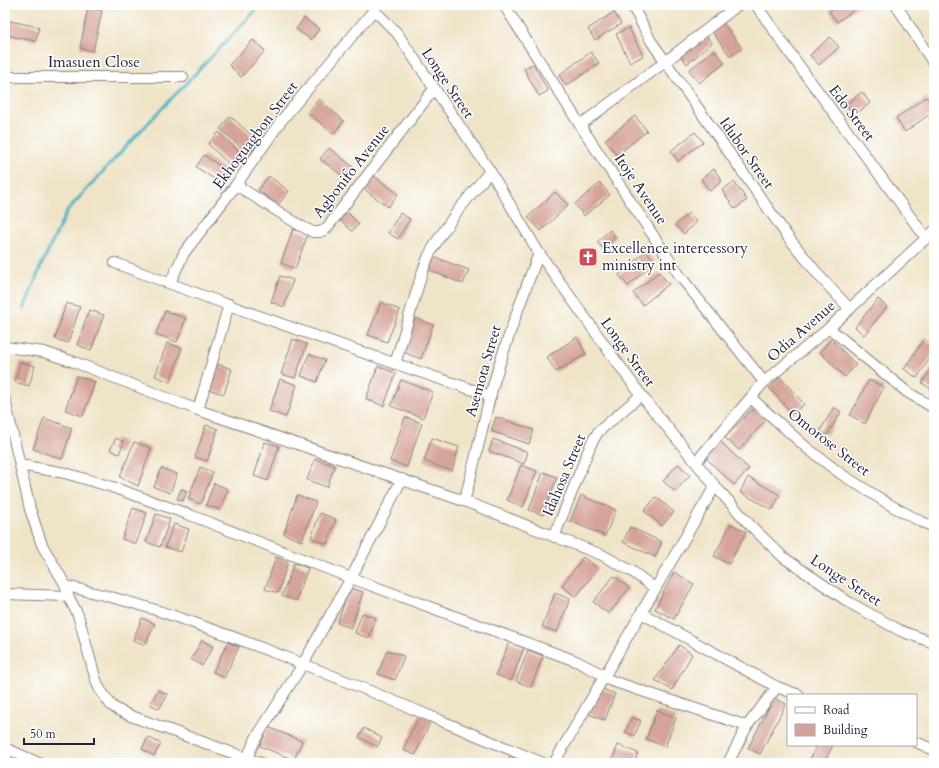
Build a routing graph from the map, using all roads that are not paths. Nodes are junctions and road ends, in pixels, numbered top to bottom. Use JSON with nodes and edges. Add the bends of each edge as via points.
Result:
{"nodes":[{"id":1,"x":504,"y":5,"type":"edge"},
{"id":2,"x":632,"y":5,"type":"edge"},
{"id":3,"x":738,"y":5,"type":"edge"},
{"id":4,"x":756,"y":5,"type":"edge"},
{"id":5,"x":896,"y":5,"type":"edge"},
{"id":6,"x":372,"y":8,"type":"edge"},
{"id":7,"x":665,"y":62,"type":"junction"},
{"id":8,"x":934,"y":64,"type":"edge"},
{"id":9,"x":5,"y":77,"type":"edge"},
{"id":10,"x":183,"y":77,"type":"dead end"},
{"id":11,"x":434,"y":90,"type":"junction"},
{"id":12,"x":580,"y":125,"type":"junction"},
{"id":13,"x":490,"y":171,"type":"junction"},
{"id":14,"x":236,"y":185,"type":"junction"},
{"id":15,"x":930,"y":235,"type":"edge"},
{"id":16,"x":539,"y":253,"type":"junction"},
{"id":17,"x":115,"y":262,"type":"dead end"},
{"id":18,"x":170,"y":284,"type":"junction"},
{"id":19,"x":229,"y":304,"type":"junction"},
{"id":20,"x":850,"y":309,"type":"junction"},
{"id":21,"x":829,"y":328,"type":"junction"},
{"id":22,"x":5,"y":347,"type":"edge"},
{"id":23,"x":395,"y":364,"type":"junction"},
{"id":24,"x":764,"y":382,"type":"junction"},
{"id":25,"x":641,"y":395,"type":"junction"},
{"id":26,"x":490,"y":396,"type":"junction"},
{"id":27,"x":752,"y":398,"type":"junction"},
{"id":28,"x":5,"y":400,"type":"edge"},
{"id":29,"x":934,"y":408,"type":"edge"},
{"id":30,"x":198,"y":410,"type":"junction"},
{"id":31,"x":696,"y":462,"type":"junction"},
{"id":32,"x":20,"y":465,"type":"junction"},
{"id":33,"x":402,"y":479,"type":"junction"},
{"id":34,"x":715,"y":486,"type":"junction"},
{"id":35,"x":464,"y":501,"type":"junction"},
{"id":36,"x":934,"y":527,"type":"edge"},
{"id":37,"x":554,"y":537,"type":"junction"},
{"id":38,"x":351,"y":578,"type":"junction"},
{"id":39,"x":66,"y":586,"type":"junction"},
{"id":40,"x":656,"y":589,"type":"junction"},
{"id":41,"x":5,"y":594,"type":"edge"},
{"id":42,"x":68,"y":596,"type":"junction"},
{"id":43,"x":642,"y":613,"type":"junction"},
{"id":44,"x":934,"y":643,"type":"edge"},
{"id":45,"x":303,"y":664,"type":"junction"},
{"id":46,"x":605,"y":676,"type":"junction"},
{"id":47,"x":777,"y":687,"type":"junction"},
{"id":48,"x":796,"y":694,"type":"edge"},
{"id":49,"x":747,"y":726,"type":"junction"},
{"id":50,"x":917,"y":742,"type":"edge"},
{"id":51,"x":5,"y":748,"type":"edge"},
{"id":52,"x":934,"y":750,"type":"edge"},
{"id":53,"x":246,"y":760,"type":"edge"},
{"id":54,"x":39,"y":763,"type":"edge"},
{"id":55,"x":260,"y":763,"type":"edge"},
{"id":56,"x":542,"y":763,"type":"edge"},
{"id":57,"x":554,"y":763,"type":"edge"},
{"id":58,"x":728,"y":763,"type":"edge"}],
"edges":[{"from":1,"to":12,"type":"street","name":"Itoje Avenue"},
{"from":2,"to":7,"type":"street","name":"Idubor Street"},
{"from":3,"to":7,"type":"street"},
{"from":4,"to":15,"type":"street","name":"Edo Street","via":[[800,67]]},
{"from":5,"to":8,"type":"street"},
{"from":6,"to":11,"type":"street","name":"Longe Street","via":[[397,33]]},
{"from":6,"to":14,"type":"street","name":"Ekhoguagbon Street","via":[[281,121]]},
{"from":7,"to":12,"type":"street"},
{"from":7,"to":20,"type":"street","name":"Idubor Street","via":[[788,237]]},
{"from":9,"to":10,"type":"street","name":"Imasuen Close"},
{"from":11,"to":13,"type":"street","name":"Longe Street"},
{"from":11,"to":14,"type":"street","name":"Agbonifo Avenue","via":[[326,229],[320,232],[313,232],[300,226]]},
{"from":12,"to":24,"type":"street","name":"Itoje Avenue","via":[[680,276]]},
{"from":13,"to":16,"type":"street","name":"Longe Street"},
{"from":13,"to":23,"type":"street","via":[[456,213],[429,255]]},
{"from":14,"to":18,"type":"street","name":"Ekhoguagbon Street","via":[[184,253]]},
{"from":15,"to":20,"type":"street","name":"Odia Avenue"},
{"from":16,"to":25,"type":"street","name":"Longe Street"},
{"from":16,"to":26,"type":"street","name":"Asemota Street","via":[[515,314]]},
{"from":17,"to":18,"type":"street"},
{"from":18,"to":19,"type":"street"},
{"from":19,"to":23,"type":"street"},
{"from":19,"to":30,"type":"street"},
{"from":20,"to":21,"type":"street","name":"Odia Avenue"},
{"from":21,"to":24,"type":"street","name":"Odia Avenue"},
{"from":21,"to":29,"type":"street","via":[[907,392]]},
{"from":22,"to":30,"type":"street","via":[[51,355]]},
{"from":23,"to":26,"type":"street"},
{"from":24,"to":27,"type":"street","name":"Odia Avenue"},
{"from":25,"to":31,"type":"street","name":"Longe Street"},
{"from":25,"to":37,"type":"street","name":"Idahosa Street","via":[[598,432]]},
{"from":26,"to":35,"type":"street","name":"Asemota Street"},
{"from":27,"to":31,"type":"street","name":"Odia Avenue"},
{"from":27,"to":36,"type":"street","name":"Omorose Street","via":[[841,474],[920,522]]},
{"from":28,"to":32,"type":"street"},
{"from":30,"to":33,"type":"street"},
{"from":31,"to":34,"type":"street","name":"Longe Street"},
{"from":32,"to":38,"type":"street","via":[[65,473],[112,487]]},
{"from":32,"to":39,"type":"street","via":[[30,509],[42,545]]},
{"from":33,"to":35,"type":"street"},
{"from":33,"to":38,"type":"street"},
{"from":34,"to":40,"type":"street"},
{"from":34,"to":44,"type":"street","name":"Longe Street","via":[[783,557],[850,603],[901,631]]},
{"from":35,"to":37,"type":"street"},
{"from":37,"to":40,"type":"street","via":[[602,555],[633,572]]},
{"from":38,"to":45,"type":"street"},
{"from":38,"to":46,"type":"street","via":[[576,661]]},
{"from":39,"to":42,"type":"street"},
{"from":39,"to":45,"type":"street","via":[[167,613]]},
{"from":40,"to":43,"type":"street"},
{"from":41,"to":42,"type":"street"},
{"from":42,"to":53,"type":"street","via":[[78,615],[99,688],[111,705],[131,716]]},
{"from":43,"to":46,"type":"street"},
{"from":43,"to":47,"type":"street"},
{"from":45,"to":53,"type":"street","via":[[256,738]]},
{"from":45,"to":56,"type":"street"},
{"from":46,"to":49,"type":"street","via":[[609,680]]},
{"from":46,"to":57,"type":"street"},
{"from":47,"to":48,"type":"street"},
{"from":47,"to":49,"type":"street"},
{"from":49,"to":58,"type":"street"},
{"from":50,"to":52,"type":"street"},
{"from":51,"to":54,"type":"street"},
{"from":53,"to":55,"type":"street"}]}
